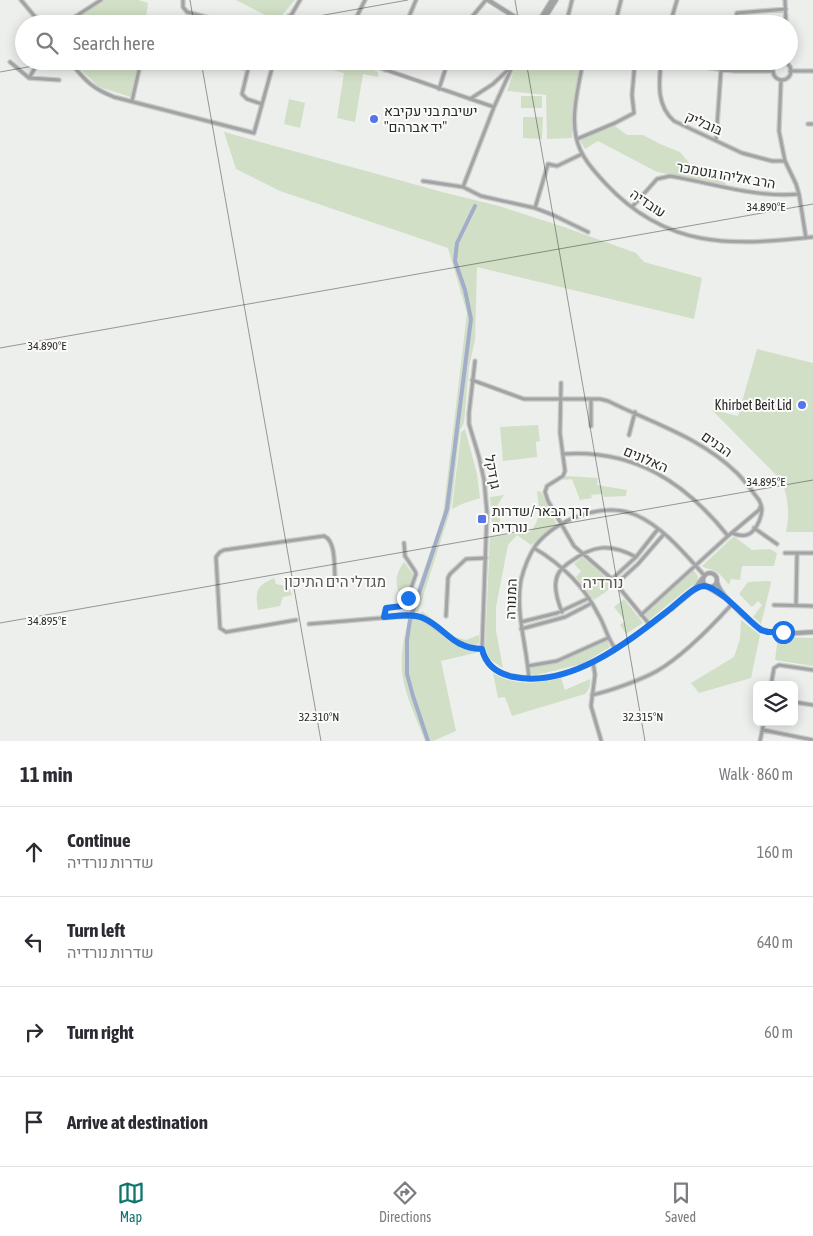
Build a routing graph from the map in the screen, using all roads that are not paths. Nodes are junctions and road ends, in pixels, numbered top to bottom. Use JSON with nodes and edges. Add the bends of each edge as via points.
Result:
{"nodes":[{"id":1,"x":21,"y":0,"type":"edge"},
{"id":2,"x":101,"y":0,"type":"edge"},
{"id":3,"x":183,"y":0,"type":"edge"},
{"id":4,"x":300,"y":0,"type":"edge"},
{"id":5,"x":365,"y":0,"type":"edge"},
{"id":6,"x":416,"y":0,"type":"edge"},
{"id":7,"x":487,"y":0,"type":"edge"},
{"id":8,"x":552,"y":0,"type":"edge"},
{"id":9,"x":556,"y":0,"type":"edge"},
{"id":10,"x":572,"y":0,"type":"edge"},
{"id":11,"x":622,"y":0,"type":"edge"},
{"id":12,"x":677,"y":0,"type":"edge"},
{"id":13,"x":785,"y":0,"type":"edge"},
{"id":14,"x":786,"y":9,"type":"junction"},
{"id":15,"x":34,"y":15,"type":"edge"},
{"id":16,"x":78,"y":15,"type":"edge"},
{"id":17,"x":198,"y":15,"type":"edge"},
{"id":18,"x":291,"y":15,"type":"edge"},
{"id":19,"x":358,"y":15,"type":"edge"},
{"id":20,"x":410,"y":15,"type":"edge"},
{"id":21,"x":474,"y":15,"type":"edge"},
{"id":22,"x":511,"y":15,"type":"edge"},
{"id":23,"x":541,"y":15,"type":"edge"},
{"id":24,"x":547,"y":15,"type":"edge"},
{"id":25,"x":568,"y":15,"type":"edge"},
{"id":26,"x":618,"y":15,"type":"edge"},
{"id":27,"x":673,"y":15,"type":"edge"},
{"id":28,"x":736,"y":15,"type":"edge"},
{"id":29,"x":786,"y":15,"type":"edge"},
{"id":30,"x":10,"y":62,"type":"dead end"},
{"id":31,"x":15,"y":66,"type":"edge"},
{"id":32,"x":20,"y":70,"type":"edge"},
{"id":33,"x":34,"y":70,"type":"edge"},
{"id":34,"x":76,"y":70,"type":"edge"},
{"id":35,"x":139,"y":70,"type":"edge"},
{"id":36,"x":248,"y":70,"type":"edge"},
{"id":37,"x":271,"y":70,"type":"edge"},
{"id":38,"x":385,"y":70,"type":"edge"},
{"id":39,"x":445,"y":70,"type":"edge"},
{"id":40,"x":508,"y":70,"type":"edge"},
{"id":41,"x":510,"y":70,"type":"edge"},
{"id":42,"x":582,"y":70,"type":"edge"},
{"id":43,"x":634,"y":70,"type":"edge"},
{"id":44,"x":660,"y":70,"type":"edge"},
{"id":45,"x":721,"y":70,"type":"joint"},
{"id":46,"x":773,"y":71,"type":"joint"},
{"id":47,"x":790,"y":71,"type":"joint"},
{"id":48,"x":813,"y":71,"type":"edge"},
{"id":49,"x":29,"y":78,"type":"junction"},
{"id":50,"x":59,"y":80,"type":"dead end"},
{"id":51,"x":781,"y":80,"type":"junction"},
{"id":52,"x":439,"y":89,"type":"junction"},
{"id":53,"x":470,"y":99,"type":"junction"},
{"id":54,"x":132,"y":101,"type":"junction"},
{"id":55,"x":262,"y":104,"type":"junction"},
{"id":56,"x":494,"y":107,"type":"junction"},
{"id":57,"x":576,"y":139,"type":"junction"},
{"id":58,"x":716,"y":140,"type":"junction"},
{"id":59,"x":582,"y":154,"type":"junction"},
{"id":60,"x":785,"y":161,"type":"junction"},
{"id":61,"x":423,"y":181,"type":"dead end"},
{"id":62,"x":463,"y":187,"type":"junction"},
{"id":63,"x":798,"y":194,"type":"junction"},
{"id":64,"x":534,"y":208,"type":"junction"},
{"id":65,"x":632,"y":208,"type":"junction"},
{"id":66,"x":588,"y":232,"type":"dead end"},
{"id":67,"x":813,"y":237,"type":"edge"},
{"id":68,"x":806,"y":238,"type":"junction"},
{"id":69,"x":475,"y":361,"type":"dead end"},
{"id":70,"x":472,"y":380,"type":"junction"},
{"id":71,"x":561,"y":383,"type":"dead end"},
{"id":72,"x":561,"y":399,"type":"junction"},
{"id":73,"x":591,"y":399,"type":"junction"},
{"id":74,"x":635,"y":412,"type":"junction"},
{"id":75,"x":591,"y":426,"type":"dead end"},
{"id":76,"x":629,"y":435,"type":"dead end"},
{"id":77,"x":563,"y":454,"type":"junction"},
{"id":78,"x":761,"y":505,"type":"junction"},
{"id":79,"x":561,"y":525,"type":"junction"},
{"id":80,"x":754,"y":528,"type":"junction"},
{"id":81,"x":658,"y":529,"type":"junction"},
{"id":82,"x":732,"y":533,"type":"junction"},
{"id":83,"x":664,"y":534,"type":"junction"},
{"id":84,"x":728,"y":536,"type":"junction"},
{"id":85,"x":404,"y":543,"type":"dead end"},
{"id":86,"x":777,"y":544,"type":"dead end"},
{"id":87,"x":535,"y":547,"type":"junction"},
{"id":88,"x":543,"y":551,"type":"dead end"},
{"id":89,"x":785,"y":553,"type":"dead end"},
{"id":90,"x":797,"y":553,"type":"junction"},
{"id":91,"x":813,"y":553,"type":"edge"},
{"id":92,"x":582,"y":554,"type":"junction"},
{"id":93,"x":636,"y":557,"type":"junction"},
{"id":94,"x":486,"y":558,"type":"junction"},
{"id":95,"x":696,"y":565,"type":"junction"},
{"id":96,"x":563,"y":568,"type":"junction"},
{"id":97,"x":335,"y":577,"type":"dead end"},
{"id":98,"x":703,"y":577,"type":"junction"},
{"id":99,"x":612,"y":579,"type":"junction"},
{"id":100,"x":717,"y":582,"type":"junction"},
{"id":101,"x":616,"y":584,"type":"junction"},
{"id":102,"x":707,"y":587,"type":"junction"},
{"id":103,"x":692,"y":591,"type":"junction"},
{"id":104,"x":588,"y":598,"type":"junction"},
{"id":105,"x":726,"y":598,"type":"junction"},
{"id":106,"x":592,"y":603,"type":"junction"},
{"id":107,"x":732,"y":604,"type":"junction"},
{"id":108,"x":774,"y":605,"type":"dead end"},
{"id":109,"x":796,"y":605,"type":"junction"},
{"id":110,"x":813,"y":606,"type":"edge"},
{"id":111,"x":562,"y":612,"type":"junction"},
{"id":112,"x":642,"y":615,"type":"junction"},
{"id":113,"x":405,"y":616,"type":"joint"},
{"id":114,"x":446,"y":616,"type":"dead end"},
{"id":115,"x":384,"y":617,"type":"junction"},
{"id":116,"x":296,"y":620,"type":"dead end"},
{"id":117,"x":520,"y":622,"type":"junction"},
{"id":118,"x":309,"y":624,"type":"dead end"},
{"id":119,"x":650,"y":625,"type":"junction"},
{"id":120,"x":522,"y":629,"type":"junction"},
{"id":121,"x":813,"y":633,"type":"edge"},
{"id":122,"x":608,"y":638,"type":"junction"},
{"id":123,"x":615,"y":648,"type":"junction"},
{"id":124,"x":482,"y":649,"type":"junction"},
{"id":125,"x":593,"y":662,"type":"junction"},
{"id":126,"x":528,"y":666,"type":"junction"},
{"id":127,"x":813,"y":670,"type":"edge"},
{"id":128,"x":528,"y":678,"type":"junction"},
{"id":129,"x":772,"y":681,"type":"edge"},
{"id":130,"x":592,"y":695,"type":"junction"},
{"id":131,"x":798,"y":703,"type":"edge"},
{"id":132,"x":813,"y":705,"type":"edge"},
{"id":133,"x":764,"y":726,"type":"edge"},
{"id":134,"x":763,"y":730,"type":"junction"},
{"id":135,"x":601,"y":740,"type":"edge"},
{"id":136,"x":813,"y":740,"type":"edge"},
{"id":137,"x":760,"y":741,"type":"edge"}],
"edges":[{"from":1,"to":15,"type":"street"},
{"from":2,"to":16,"type":"street"},
{"from":3,"to":17,"type":"street","via":[[183,8],[187,12]]},
{"from":4,"to":18,"type":"street"},
{"from":5,"to":19,"type":"street"},
{"from":6,"to":20,"type":"street"},
{"from":7,"to":21,"type":"street"},
{"from":7,"to":22,"type":"street"},
{"from":8,"to":23,"type":"street"},
{"from":9,"to":24,"type":"street"},
{"from":10,"to":25,"type":"street"},
{"from":11,"to":26,"type":"street"},
{"from":12,"to":27,"type":"street"},
{"from":13,"to":14,"type":"street"},
{"from":14,"to":28,"type":"street"},
{"from":14,"to":29,"type":"street"},
{"from":30,"to":31,"type":"street"},
{"from":32,"to":49,"type":"street"},
{"from":33,"to":49,"type":"street"},
{"from":34,"to":54,"type":"street","via":[[97,90]]},
{"from":35,"to":54,"type":"street"},
{"from":36,"to":55,"type":"street","via":[[242,94]]},
{"from":37,"to":55,"type":"street"},
{"from":38,"to":52,"type":"street"},
{"from":39,"to":52,"type":"street"},
{"from":40,"to":53,"type":"street"},
{"from":41,"to":56,"type":"street"},
{"from":42,"to":57,"type":"street","name":"עובדיה","via":[[576,107]]},
{"from":43,"to":57,"type":"street","via":[[634,112]]},
{"from":44,"to":58,"type":"street","name":"בובליק","via":[[660,98],[668,116],[681,126]]},
{"from":45,"to":46,"type":"street"},
{"from":45,"to":58,"type":"street"},
{"from":46,"to":51,"type":"street"},
{"from":47,"to":48,"type":"street"},
{"from":47,"to":51,"type":"street"},
{"from":49,"to":50,"type":"street"},
{"from":51,"to":60,"type":"street","via":[[779,131]]},
{"from":52,"to":53,"type":"street"},
{"from":53,"to":56,"type":"street"},
{"from":54,"to":55,"type":"street","via":[[254,133]]},
{"from":56,"to":62,"type":"street"},
{"from":57,"to":59,"type":"street","name":"עובדיה"},
{"from":58,"to":60,"type":"street","name":"בובליק","via":[[742,153]]},
{"from":59,"to":64,"type":"street","via":[[557,166],[548,164]]},
{"from":59,"to":65,"type":"street","name":"עובדיה"},
{"from":60,"to":63,"type":"street"},
{"from":61,"to":62,"type":"street"},
{"from":62,"to":64,"type":"street","via":[[481,196]]},
{"from":63,"to":65,"type":"street","name":"הרב אליהו גוטמכר","via":[[754,194],[670,176],[657,179]]},
{"from":63,"to":68,"type":"street"},
{"from":64,"to":66,"type":"street"},
{"from":65,"to":68,"type":"street","name":"עובדיה","via":[[660,226],[694,238],[729,242]]},
{"from":67,"to":68,"type":"street","name":"עובדיה"},
{"from":69,"to":70,"type":"street","name":"גן דקל"},
{"from":70,"to":72,"type":"street","name":"הבנים","via":[[524,399]]},
{"from":70,"to":94,"type":"street","name":"גן דקל","via":[[469,424],[485,486]]},
{"from":71,"to":72,"type":"street"},
{"from":72,"to":73,"type":"street","name":"הבנים"},
{"from":72,"to":77,"type":"street"},
{"from":73,"to":74,"type":"street","name":"הבנים","via":[[605,399]]},
{"from":73,"to":75,"type":"street"},
{"from":74,"to":76,"type":"street"},
{"from":74,"to":78,"type":"street","name":"הבנים","via":[[681,434],[715,456],[737,474]]},
{"from":77,"to":79,"type":"street","via":[[565,474],[550,483],[545,492]]},
{"from":77,"to":84,"type":"street","name":"האלונים","via":[[613,457],[658,473],[698,502]]},
{"from":78,"to":80,"type":"street","via":[[763,512]]},
{"from":78,"to":82,"type":"street"},
{"from":79,"to":81,"type":"street","name":"המנורה","via":[[588,513],[617,510],[636,515]]},
{"from":79,"to":87,"type":"street","name":"המנורה"},
{"from":79,"to":92,"type":"street"},
{"from":80,"to":82,"type":"street","via":[[745,535]]},
{"from":80,"to":86,"type":"street"},
{"from":81,"to":83,"type":"street","name":"המנורה"},
{"from":81,"to":93,"type":"street"},
{"from":82,"to":84,"type":"street"},
{"from":83,"to":95,"type":"street","name":"המנורה"},
{"from":83,"to":101,"type":"street"},
{"from":84,"to":95,"type":"street"},
{"from":85,"to":115,"type":"street","via":[[405,556],[416,574],[406,602],[386,608]]},
{"from":87,"to":88,"type":"street"},
{"from":87,"to":96,"type":"street"},
{"from":87,"to":117,"type":"street","name":"המנורה","via":[[520,586]]},
{"from":89,"to":90,"type":"street"},
{"from":90,"to":91,"type":"street"},
{"from":90,"to":109,"type":"street"},
{"from":92,"to":93,"type":"street","via":[[604,547],[619,549]]},
{"from":92,"to":96,"type":"street"},
{"from":92,"to":99,"type":"street"},
{"from":93,"to":99,"type":"street"},
{"from":94,"to":114,"type":"street","via":[[466,559],[450,574]]},
{"from":94,"to":124,"type":"street","name":"גן דקל"},
{"from":95,"to":98,"type":"street","name":"המנורה"},
{"from":95,"to":112,"type":"street"},
{"from":96,"to":104,"type":"street"},
{"from":96,"to":111,"type":"street","via":[[555,586]]},
{"from":97,"to":116,"type":"street","via":[[331,543],[324,536],[224,550],[217,554],[222,631]]},
{"from":98,"to":100,"type":"street","via":[[713,573]]},
{"from":98,"to":102,"type":"street"},
{"from":98,"to":103,"type":"street"},
{"from":99,"to":101,"type":"street"},
{"from":100,"to":102,"type":"street","via":[[713,587]]},
{"from":100,"to":105,"type":"street"},
{"from":101,"to":112,"type":"street"},
{"from":102,"to":103,"type":"street"},
{"from":102,"to":105,"type":"street"},
{"from":103,"to":119,"type":"street"},
{"from":104,"to":106,"type":"street"},
{"from":104,"to":111,"type":"street"},
{"from":105,"to":107,"type":"street"},
{"from":106,"to":120,"type":"street","via":[[567,616]]},
{"from":106,"to":122,"type":"street"},
{"from":107,"to":121,"type":"street","via":[[764,631]]},
{"from":107,"to":130,"type":"street","via":[[666,666]]},
{"from":108,"to":109,"type":"street"},
{"from":109,"to":110,"type":"street"},
{"from":111,"to":117,"type":"street"},
{"from":112,"to":119,"type":"street"},
{"from":113,"to":115,"type":"street"},
{"from":113,"to":124,"type":"street","via":[[422,617],[455,641]]},
{"from":115,"to":118,"type":"street"},
{"from":117,"to":120,"type":"street","name":"המנורה"},
{"from":119,"to":123,"type":"street"},
{"from":120,"to":126,"type":"street","name":"המנורה"},
{"from":122,"to":123,"type":"street"},
{"from":122,"to":126,"type":"street","via":[[557,661]]},
{"from":123,"to":125,"type":"street"},
{"from":124,"to":128,"type":"street","via":[[487,663],[494,669],[509,676]]},
{"from":125,"to":128,"type":"street","via":[[560,674]]},
{"from":125,"to":130,"type":"street"},
{"from":126,"to":128,"type":"street","name":"המנורה"},
{"from":127,"to":129,"type":"street","via":[[776,666]]},
{"from":130,"to":135,"type":"street","via":[[591,711]]},
{"from":131,"to":132,"type":"street"},
{"from":133,"to":134,"type":"street"},
{"from":134,"to":136,"type":"street"},
{"from":134,"to":137,"type":"street"}]}
